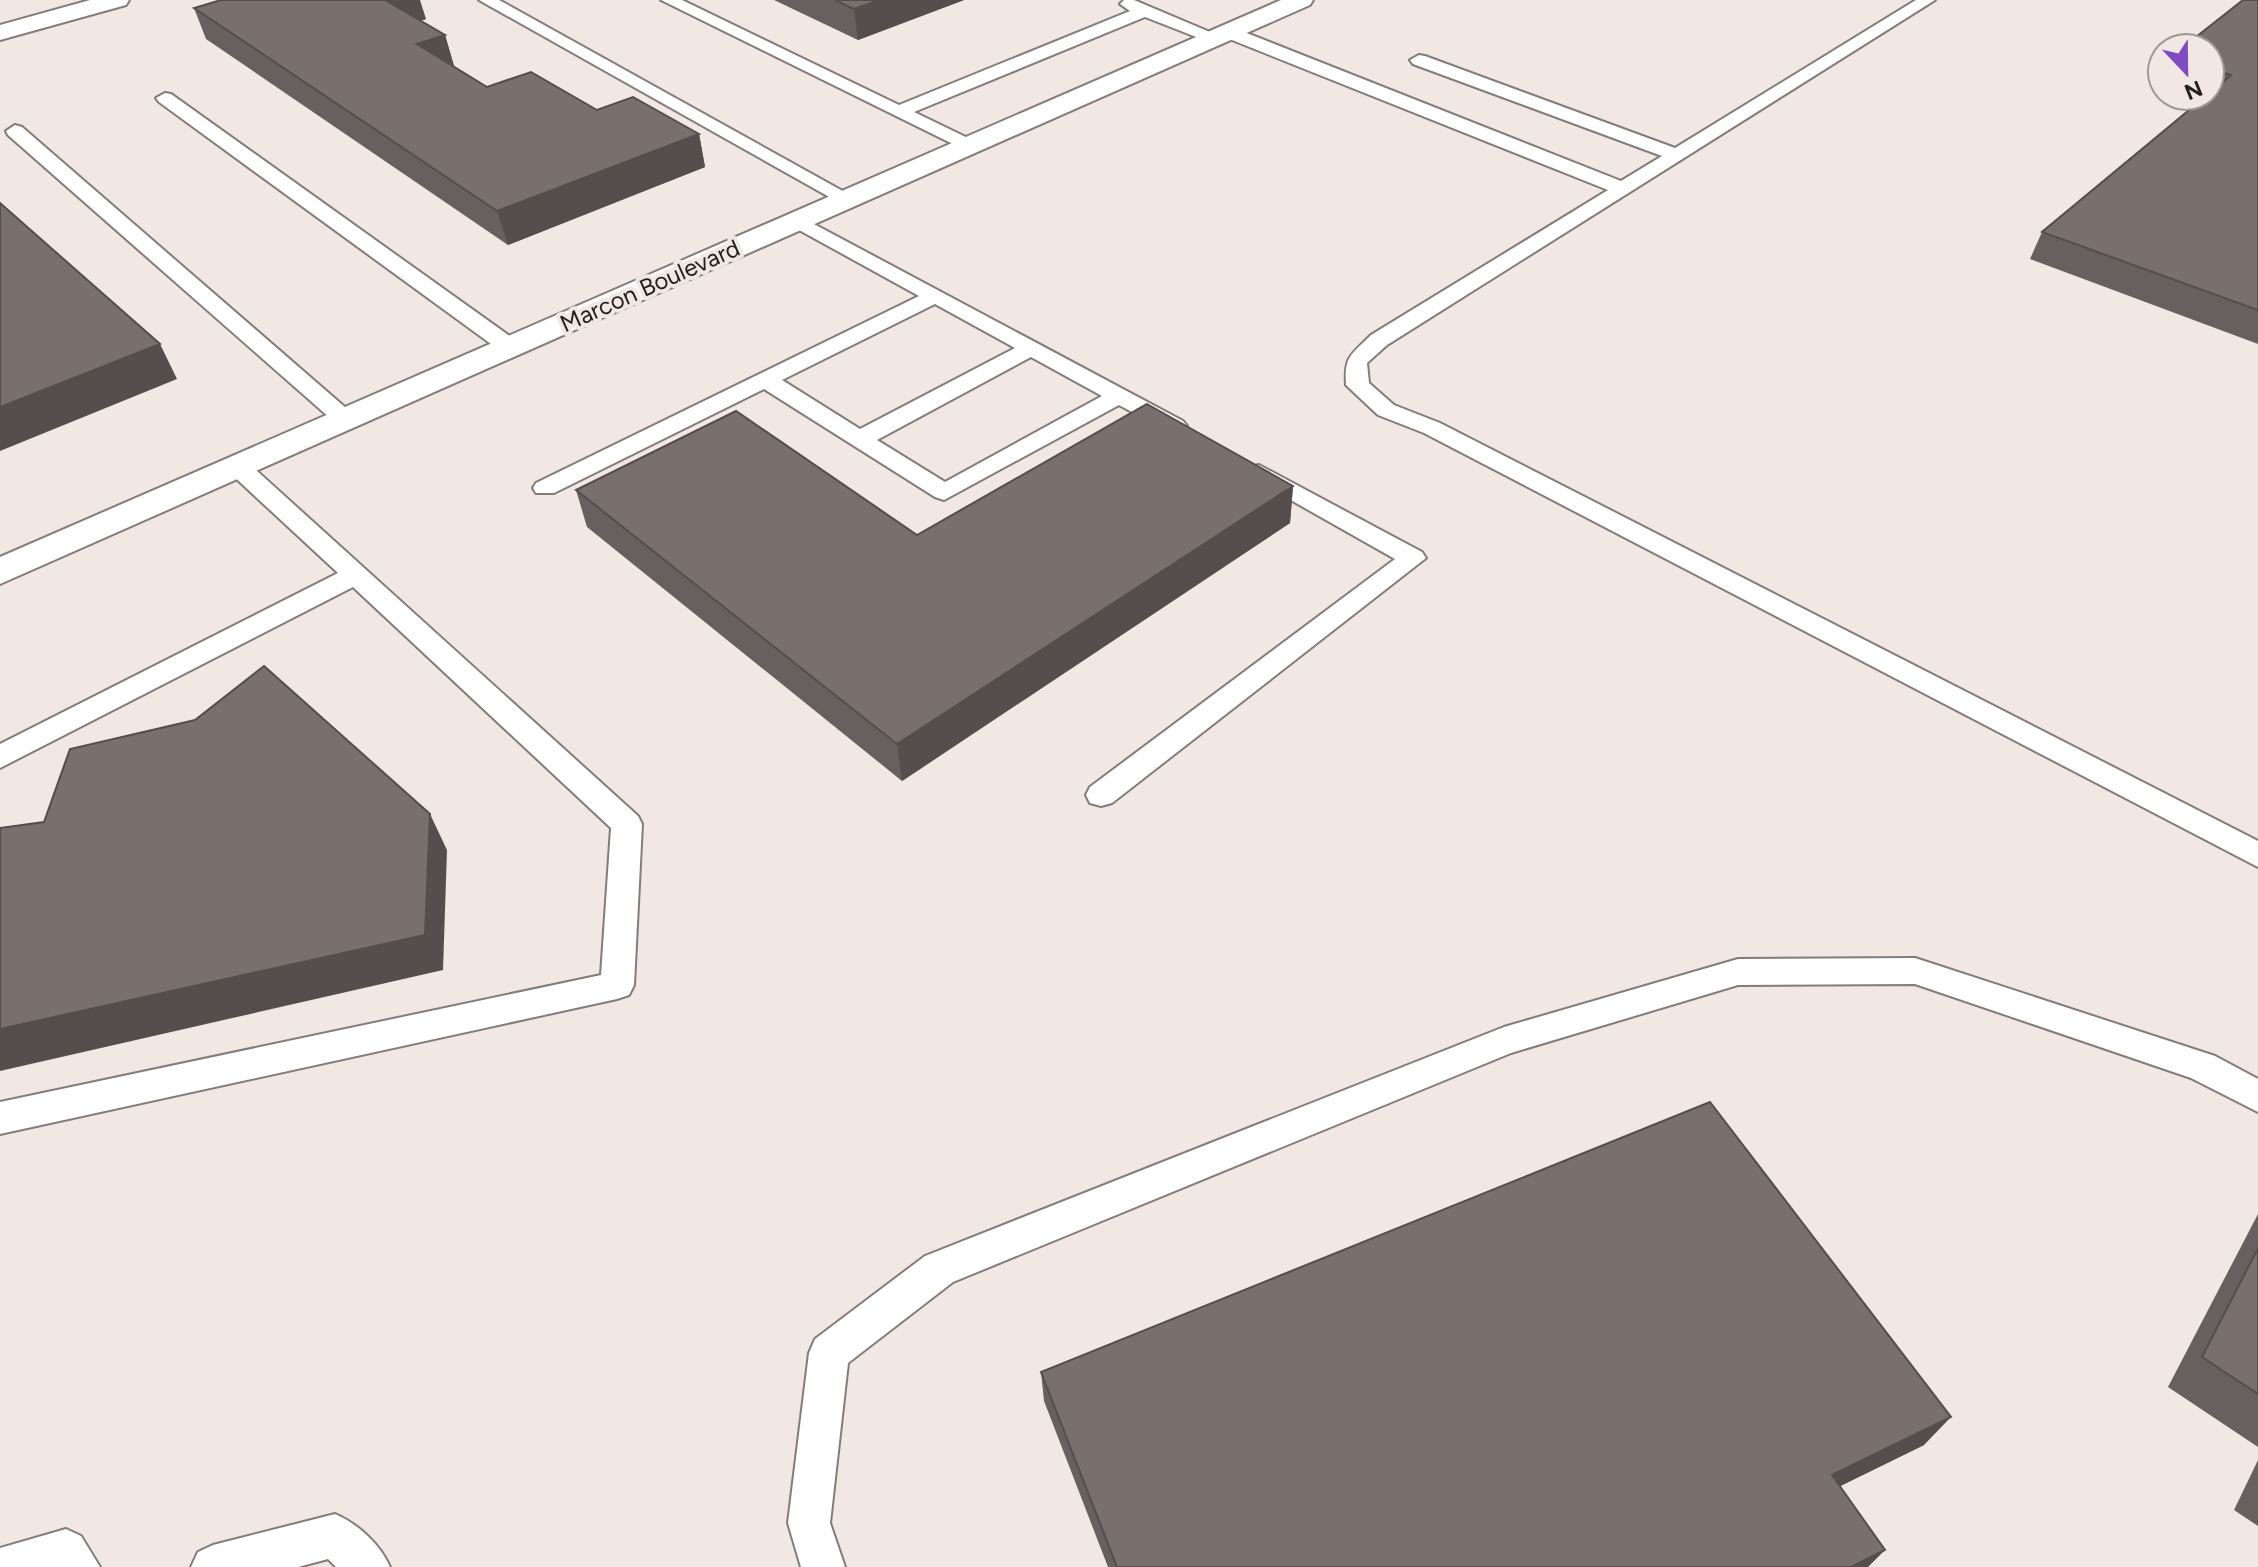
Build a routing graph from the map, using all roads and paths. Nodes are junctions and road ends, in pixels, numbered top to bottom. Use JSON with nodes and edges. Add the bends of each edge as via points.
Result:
{"nodes":[{"id":1,"x":44,"y":0,"type":"edge"},
{"id":2,"x":117,"y":0,"type":"edge"},
{"id":3,"x":487,"y":0,"type":"edge"},
{"id":4,"x":669,"y":0,"type":"edge"},
{"id":5,"x":1118,"y":0,"type":"edge"},
{"id":6,"x":1927,"y":0,"type":"edge"},
{"id":7,"x":1296,"y":1,"type":"edge"},
{"id":8,"x":1144,"y":11,"type":"junction"},
{"id":9,"x":0,"y":12,"type":"edge"},
{"id":10,"x":0,"y":33,"type":"edge"},
{"id":11,"x":1222,"y":35,"type":"junction"},
{"id":12,"x":1419,"y":60,"type":"dead end"},
{"id":13,"x":165,"y":98,"type":"dead end"},
{"id":14,"x":898,"y":112,"type":"junction"},
{"id":15,"x":15,"y":131,"type":"dead end"},
{"id":16,"x":967,"y":145,"type":"junction"},
{"id":17,"x":1678,"y":156,"type":"junction"},
{"id":18,"x":1624,"y":189,"type":"junction"},
{"id":19,"x":847,"y":199,"type":"junction"},
{"id":20,"x":797,"y":221,"type":"junction"},
{"id":21,"x":933,"y":297,"type":"junction"},
{"id":22,"x":510,"y":347,"type":"junction"},
{"id":23,"x":1032,"y":348,"type":"junction"},
{"id":24,"x":765,"y":380,"type":"junction"},
{"id":25,"x":1120,"y":395,"type":"junction"},
{"id":26,"x":346,"y":420,"type":"junction"},
{"id":27,"x":1190,"y":434,"type":"edge"},
{"id":28,"x":860,"y":439,"type":"junction"},
{"id":29,"x":1231,"y":457,"type":"edge"},
{"id":30,"x":238,"y":467,"type":"junction"},
{"id":31,"x":545,"y":488,"type":"dead end"},
{"id":32,"x":0,"y":572,"type":"edge"},
{"id":33,"x":354,"y":576,"type":"junction"},
{"id":34,"x":0,"y":757,"type":"edge"},
{"id":35,"x":1101,"y":795,"type":"dead end"},
{"id":36,"x":2258,"y":855,"type":"edge"},
{"id":37,"x":2258,"y":1097,"type":"edge"},
{"id":38,"x":0,"y":1118,"type":"edge"},
{"id":39,"x":7,"y":1567,"type":"edge"},
{"id":40,"x":78,"y":1567,"type":"edge"},
{"id":41,"x":213,"y":1567,"type":"edge"},
{"id":42,"x":368,"y":1567,"type":"edge"},
{"id":43,"x":823,"y":1567,"type":"edge"}],
"edges":[{"from":1,"to":9,"type":"main road"},
{"from":2,"to":10,"type":"main road"},
{"from":3,"to":19,"type":"lane"},
{"from":4,"to":14,"type":"lane"},
{"from":5,"to":8,"type":"lane"},
{"from":6,"to":17,"type":"lane"},
{"from":7,"to":11,"type":"main road","name":"Marcon Boulevard"},
{"from":8,"to":11,"type":"lane"},
{"from":8,"to":14,"type":"lane"},
{"from":11,"to":16,"type":"main road","name":"Marcon Boulevard"},
{"from":11,"to":18,"type":"lane"},
{"from":12,"to":17,"type":"lane"},
{"from":13,"to":22,"type":"lane"},
{"from":14,"to":16,"type":"lane"},
{"from":15,"to":26,"type":"lane"},
{"from":16,"to":19,"type":"main road","name":"Marcon Boulevard"},
{"from":17,"to":18,"type":"lane"},
{"from":18,"to":36,"type":"lane","via":[[1379,340],[1356,362],[1358,385],[1386,410],[1432,428]]},
{"from":19,"to":20,"type":"main road","name":"Marcon Boulevard"},
{"from":20,"to":21,"type":"lane"},
{"from":20,"to":22,"type":"main road","name":"Marcon Boulevard"},
{"from":21,"to":23,"type":"lane"},
{"from":21,"to":24,"type":"lane"},
{"from":22,"to":26,"type":"main road","name":"Marcon Boulevard"},
{"from":23,"to":25,"type":"lane"},
{"from":23,"to":28,"type":"lane"},
{"from":24,"to":28,"type":"lane"},
{"from":24,"to":31,"type":"lane"},
{"from":25,"to":27,"type":"lane"},
{"from":25,"to":28,"type":"lane","via":[[944,492]]},
{"from":26,"to":30,"type":"main road","name":"Marcon Boulevard"},
{"from":29,"to":35,"type":"lane","via":[[1413,558]]},
{"from":30,"to":32,"type":"main road","name":"Marcon Boulevard"},
{"from":30,"to":33,"type":"lane"},
{"from":33,"to":34,"type":"lane"},
{"from":33,"to":38,"type":"lane","via":[[627,824],[617,985]]},
{"from":37,"to":43,"type":"lane","via":[[2203,1067],[1915,971],[1738,972],[1504,1041],[939,1269],[829,1353],[809,1523]]},
{"from":39,"to":40,"type":"lane","via":[[66,1551]]},
{"from":41,"to":42,"type":"lane","via":[[335,1536]]}]}
